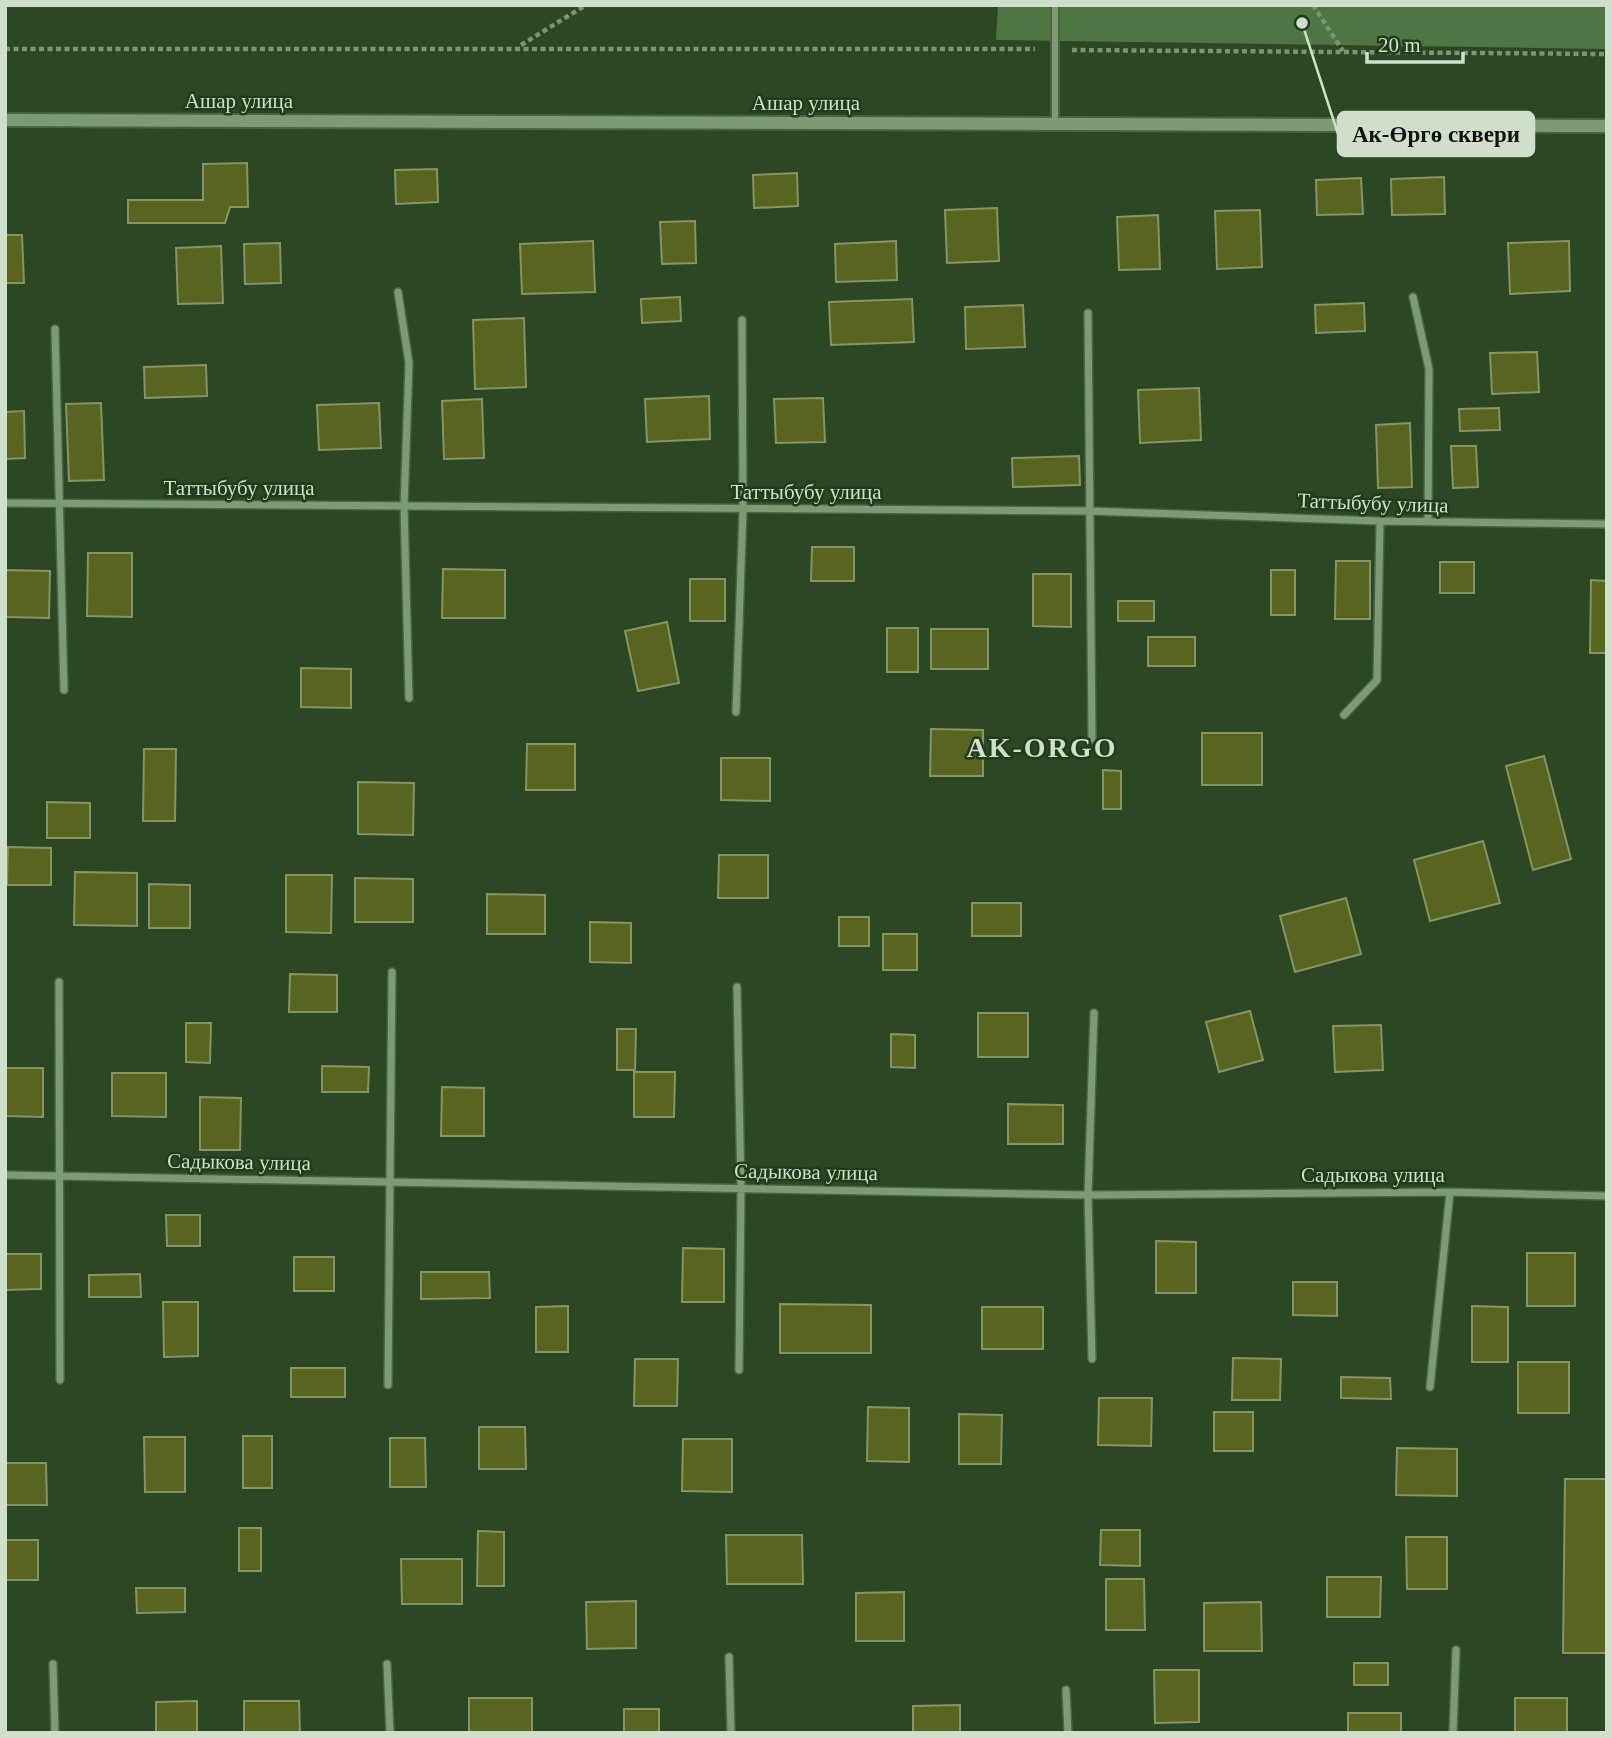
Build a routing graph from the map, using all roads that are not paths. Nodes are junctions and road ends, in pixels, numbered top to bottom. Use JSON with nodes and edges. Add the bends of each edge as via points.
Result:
{"nodes":[{"id":1,"x":1055,"y":5,"type":"edge"},
{"id":2,"x":5,"y":120,"type":"edge"},
{"id":3,"x":1055,"y":124,"type":"junction"},
{"id":4,"x":1607,"y":125,"type":"edge"},
{"id":5,"x":398,"y":292,"type":"dead end"},
{"id":6,"x":1413,"y":297,"type":"dead end"},
{"id":7,"x":1088,"y":313,"type":"dead end"},
{"id":8,"x":741,"y":320,"type":"dead end"},
{"id":9,"x":55,"y":329,"type":"dead end"},
{"id":10,"x":5,"y":503,"type":"edge"},
{"id":11,"x":60,"y":505,"type":"junction"},
{"id":12,"x":404,"y":507,"type":"junction"},
{"id":13,"x":743,"y":509,"type":"junction"},
{"id":14,"x":1089,"y":511,"type":"junction"},
{"id":15,"x":1380,"y":521,"type":"junction"},
{"id":16,"x":1428,"y":522,"type":"junction"},
{"id":17,"x":1607,"y":524,"type":"edge"},
{"id":18,"x":64,"y":690,"type":"dead end"},
{"id":19,"x":409,"y":698,"type":"dead end"},
{"id":20,"x":736,"y":712,"type":"dead end"},
{"id":21,"x":1344,"y":715,"type":"dead end"},
{"id":22,"x":1092,"y":739,"type":"dead end"},
{"id":23,"x":392,"y":972,"type":"dead end"},
{"id":24,"x":59,"y":982,"type":"dead end"},
{"id":25,"x":737,"y":987,"type":"dead end"},
{"id":26,"x":1094,"y":1013,"type":"dead end"},
{"id":27,"x":5,"y":1175,"type":"edge"},
{"id":28,"x":60,"y":1176,"type":"junction"},
{"id":29,"x":388,"y":1182,"type":"junction"},
{"id":30,"x":741,"y":1189,"type":"junction"},
{"id":31,"x":1450,"y":1192,"type":"junction"},
{"id":32,"x":1088,"y":1195,"type":"junction"},
{"id":33,"x":1607,"y":1196,"type":"edge"},
{"id":34,"x":1092,"y":1359,"type":"dead end"},
{"id":35,"x":739,"y":1370,"type":"dead end"},
{"id":36,"x":60,"y":1380,"type":"dead end"},
{"id":37,"x":388,"y":1385,"type":"dead end"},
{"id":38,"x":1430,"y":1387,"type":"dead end"},
{"id":39,"x":1456,"y":1650,"type":"dead end"},
{"id":40,"x":729,"y":1657,"type":"dead end"},
{"id":41,"x":53,"y":1664,"type":"dead end"},
{"id":42,"x":387,"y":1664,"type":"dead end"},
{"id":43,"x":1066,"y":1690,"type":"dead end"},
{"id":44,"x":55,"y":1733,"type":"edge"},
{"id":45,"x":390,"y":1733,"type":"edge"},
{"id":46,"x":730,"y":1733,"type":"edge"},
{"id":47,"x":1069,"y":1733,"type":"edge"},
{"id":48,"x":1453,"y":1733,"type":"edge"}],
"edges":[{"from":1,"to":3,"type":"street"},
{"from":2,"to":3,"type":"street","name":"Ашар улица"},
{"from":3,"to":4,"type":"street","name":"Ашар улица"},
{"from":5,"to":12,"type":"street","via":[[409,363]]},
{"from":6,"to":16,"type":"street","via":[[1429,369]]},
{"from":7,"to":14,"type":"street"},
{"from":8,"to":13,"type":"street"},
{"from":9,"to":11,"type":"street"},
{"from":10,"to":11,"type":"street","name":"Таттыбубу улица"},
{"from":11,"to":12,"type":"street","name":"Таттыбубу улица"},
{"from":11,"to":18,"type":"street"},
{"from":12,"to":13,"type":"street","name":"Таттыбубу улица"},
{"from":12,"to":19,"type":"street"},
{"from":13,"to":14,"type":"street","name":"Таттыбубу улица"},
{"from":13,"to":20,"type":"street"},
{"from":14,"to":15,"type":"street","name":"Таттыбубу улица"},
{"from":14,"to":22,"type":"street"},
{"from":15,"to":16,"type":"street","name":"Таттыбубу улица"},
{"from":15,"to":21,"type":"street","via":[[1377,680]]},
{"from":16,"to":17,"type":"street","name":"Таттыбубу улица"},
{"from":23,"to":29,"type":"street"},
{"from":24,"to":28,"type":"street"},
{"from":25,"to":30,"type":"street"},
{"from":26,"to":32,"type":"street"},
{"from":27,"to":28,"type":"street","name":"Садыкова улица"},
{"from":28,"to":29,"type":"street","name":"Садыкова улица"},
{"from":28,"to":36,"type":"street"},
{"from":29,"to":30,"type":"street","name":"Садыкова улица"},
{"from":29,"to":37,"type":"street"},
{"from":30,"to":32,"type":"street","name":"Садыкова улица"},
{"from":30,"to":35,"type":"street"},
{"from":31,"to":32,"type":"street","name":"Садыкова улица"},
{"from":31,"to":33,"type":"street","name":"Садыкова улица"},
{"from":31,"to":38,"type":"street"},
{"from":32,"to":34,"type":"street"},
{"from":39,"to":48,"type":"street"},
{"from":40,"to":46,"type":"street"},
{"from":41,"to":44,"type":"street"},
{"from":42,"to":45,"type":"street"},
{"from":43,"to":47,"type":"street"}]}
